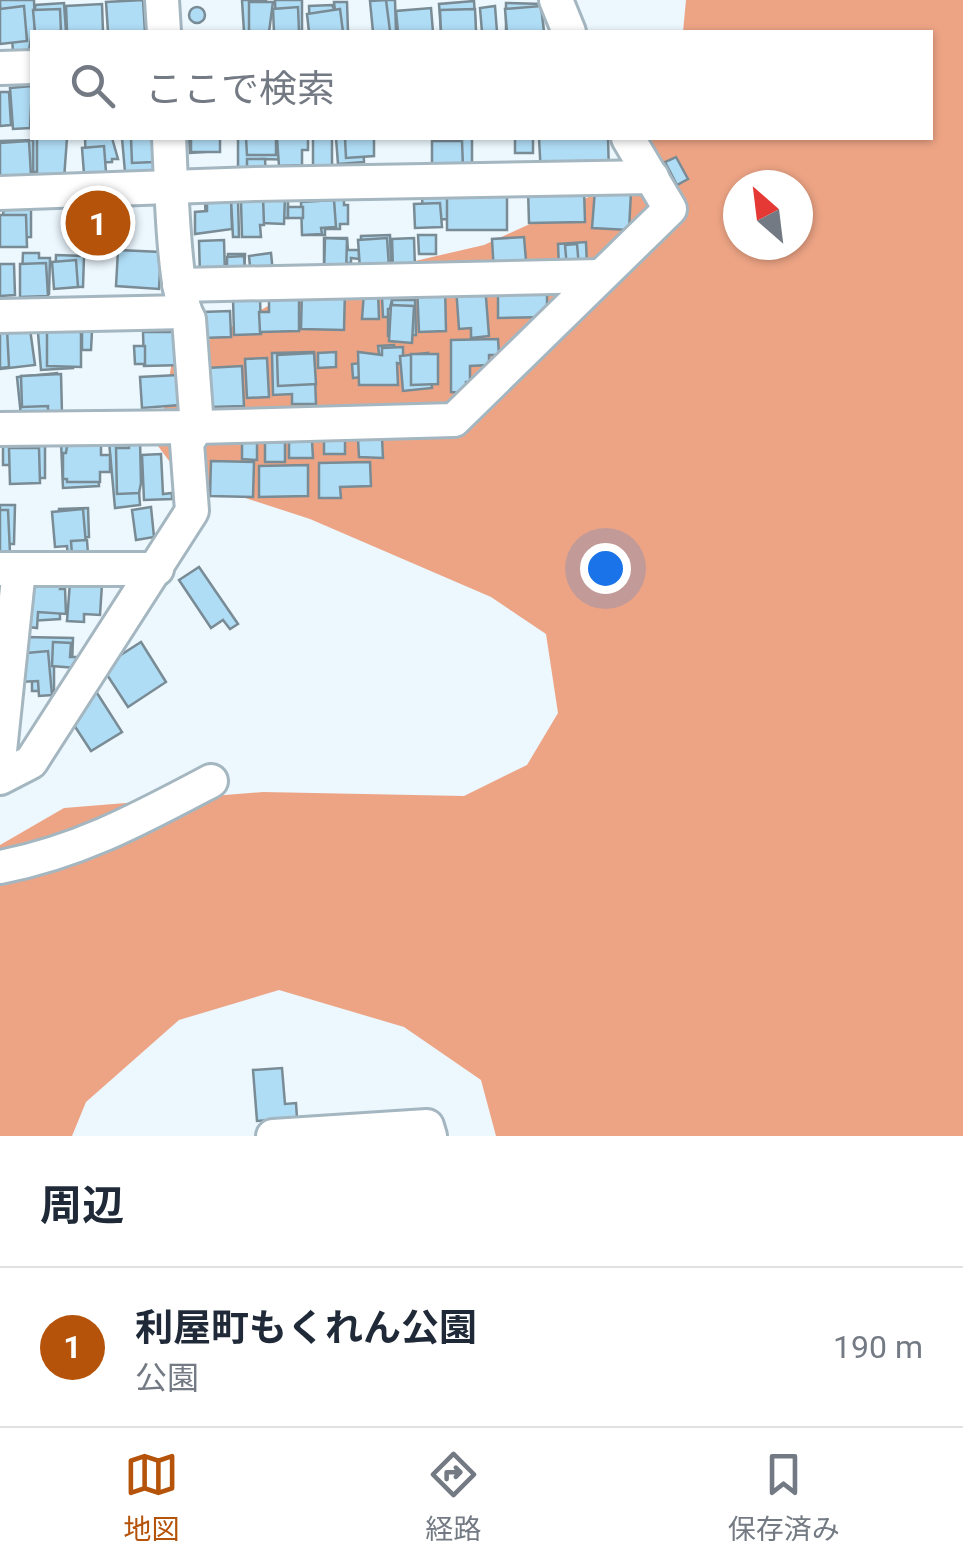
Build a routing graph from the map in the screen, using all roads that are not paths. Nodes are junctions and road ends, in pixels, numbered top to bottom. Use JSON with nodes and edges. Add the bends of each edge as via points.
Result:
{"nodes":[{"id":1,"x":162,"y":0,"type":"edge"},
{"id":2,"x":556,"y":0,"type":"edge"},
{"id":3,"x":164,"y":30,"type":"edge"},
{"id":4,"x":568,"y":30,"type":"edge"},
{"id":5,"x":30,"y":66,"type":"edge"},
{"id":6,"x":0,"y":68,"type":"edge"},
{"id":7,"x":170,"y":140,"type":"edge"},
{"id":8,"x":629,"y":140,"type":"edge"},
{"id":9,"x":652,"y":176,"type":"junction"},
{"id":10,"x":172,"y":189,"type":"junction"},
{"id":11,"x":0,"y":193,"type":"edge"},
{"id":12,"x":600,"y":276,"type":"junction"},
{"id":13,"x":182,"y":299,"type":"junction"},
{"id":14,"x":0,"y":316,"type":"edge"},
{"id":15,"x":197,"y":428,"type":"junction"},
{"id":16,"x":0,"y":429,"type":"edge"},
{"id":17,"x":10,"y":569,"type":"edge"},
{"id":18,"x":157,"y":569,"type":"junction"},
{"id":19,"x":0,"y":751,"type":"edge"},
{"id":20,"x":0,"y":778,"type":"edge"},
{"id":21,"x":211,"y":781,"type":"dead end"},
{"id":22,"x":0,"y":867,"type":"edge"},
{"id":23,"x":273,"y":1136,"type":"edge"},
{"id":24,"x":430,"y":1136,"type":"edge"}],
"edges":[{"from":1,"to":3,"type":"street"},
{"from":2,"to":4,"type":"street"},
{"from":5,"to":6,"type":"street"},
{"from":7,"to":10,"type":"street"},
{"from":8,"to":9,"type":"street"},
{"from":9,"to":10,"type":"street"},
{"from":9,"to":12,"type":"street","via":[[670,209]]},
{"from":10,"to":11,"type":"street"},
{"from":10,"to":13,"type":"street"},
{"from":12,"to":13,"type":"street"},
{"from":12,"to":15,"type":"street","via":[[454,420]]},
{"from":13,"to":14,"type":"street"},
{"from":13,"to":15,"type":"street"},
{"from":15,"to":16,"type":"street"},
{"from":15,"to":18,"type":"street","via":[[188,443],[192,512]]},
{"from":17,"to":18,"type":"street"},
{"from":17,"to":19,"type":"street"},
{"from":18,"to":20,"type":"street","via":[[31,762]]},
{"from":21,"to":22,"type":"street","via":[[104,838]]},
{"from":23,"to":24,"type":"street","via":[[427,1126]]}]}
